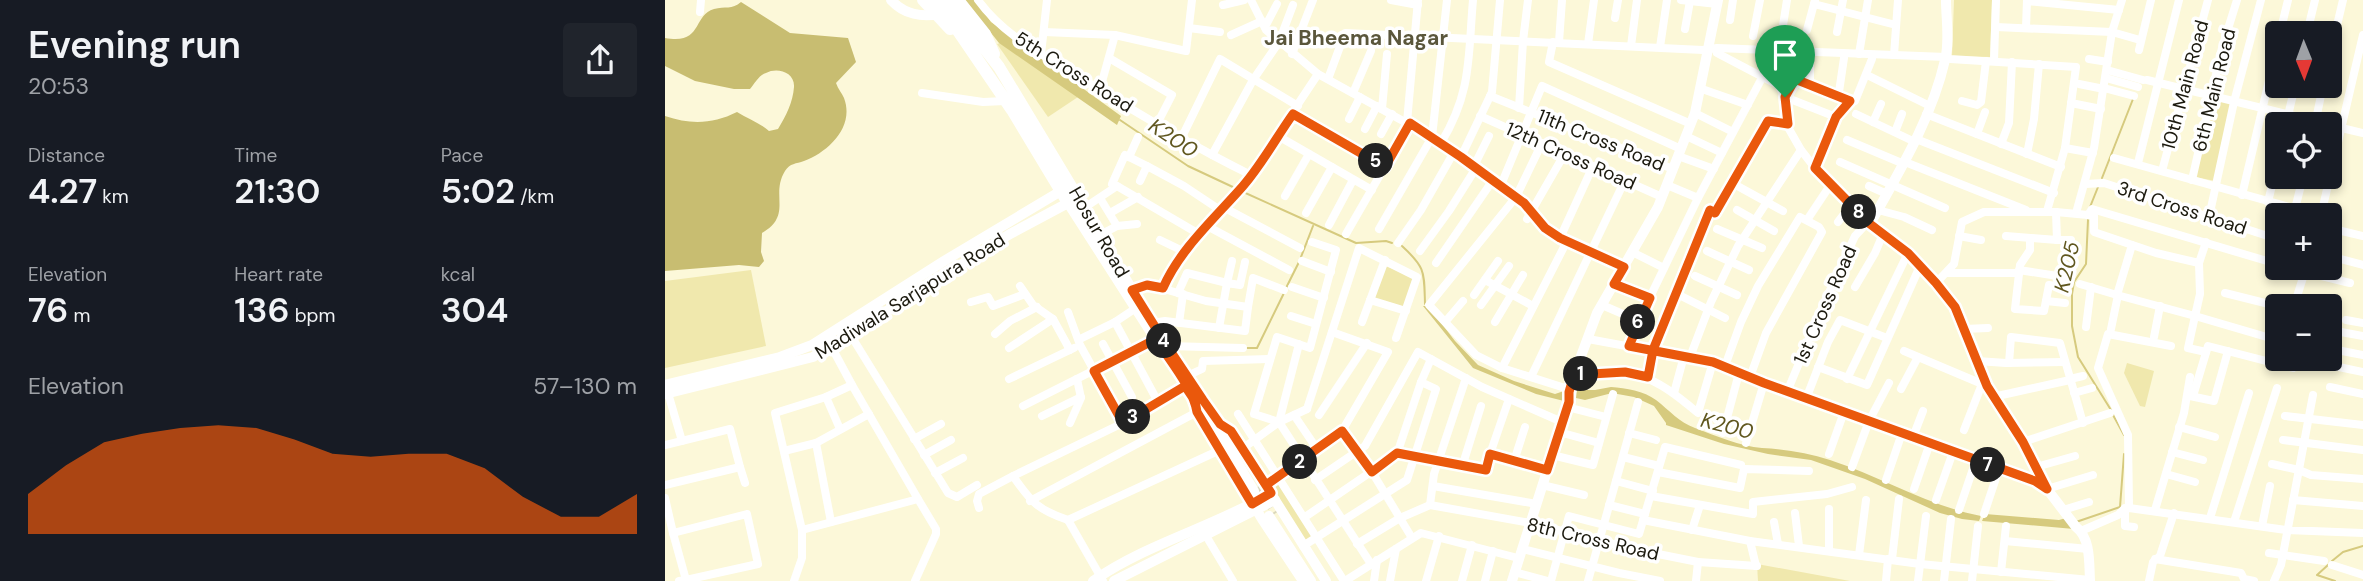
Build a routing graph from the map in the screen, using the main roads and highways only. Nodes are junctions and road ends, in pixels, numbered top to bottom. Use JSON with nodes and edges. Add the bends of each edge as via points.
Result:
{"nodes":[{"id":1,"x":891,"y":0,"type":"edge"},
{"id":2,"x":923,"y":0,"type":"edge"},
{"id":3,"x":936,"y":0,"type":"edge"},
{"id":4,"x":947,"y":0,"type":"edge"},
{"id":5,"x":957,"y":0,"type":"edge"},
{"id":6,"x":1944,"y":0,"type":"edge"},
{"id":7,"x":1718,"y":2,"type":"edge"},
{"id":8,"x":972,"y":43,"type":"junction"},
{"id":9,"x":999,"y":67,"type":"junction"},
{"id":10,"x":1072,"y":197,"type":"junction"},
{"id":11,"x":721,"y":376,"type":"junction"},
{"id":12,"x":1186,"y":381,"type":"junction"},
{"id":13,"x":666,"y":391,"type":"edge"},
{"id":14,"x":1196,"y":407,"type":"junction"},
{"id":15,"x":1220,"y":424,"type":"junction"},
{"id":16,"x":1265,"y":491,"type":"junction"},
{"id":17,"x":1254,"y":507,"type":"junction"},
{"id":18,"x":1513,"y":577,"type":"edge"},
{"id":19,"x":1098,"y":579,"type":"edge"},
{"id":20,"x":2090,"y":580,"type":"edge"},
{"id":21,"x":1114,"y":581,"type":"edge"},
{"id":22,"x":1303,"y":581,"type":"edge"},
{"id":23,"x":1311,"y":581,"type":"edge"},
{"id":24,"x":1319,"y":581,"type":"edge"},
{"id":25,"x":1326,"y":581,"type":"edge"}],
"edges":[{"from":1,"to":5,"type":"main road","via":[[899,8],[925,16],[941,13]]},
{"from":2,"to":8,"type":"highway"},
{"from":3,"to":8,"type":"highway","name":"Hosur Road"},
{"from":4,"to":8,"type":"highway"},
{"from":5,"to":9,"type":"highway","via":[[985,34]]},
{"from":6,"to":20,"type":"main road","via":[[1941,77],[1905,163],[1869,223],[1908,253],[1955,307],[1984,385],[2088,549]]},
{"from":7,"to":18,"type":"main road","via":[[1696,113],[1662,197],[1588,339]]},
{"from":8,"to":9,"type":"highway","name":"Hosur Road"},
{"from":8,"to":10,"type":"highway","name":"Hosur Road","via":[[1005,101]]},
{"from":9,"to":10,"type":"highway","name":"Hosur Road"},
{"from":10,"to":11,"type":"main road","name":"Madiwala Sarjapura Road","via":[[812,345]]},
{"from":10,"to":11,"type":"main road","name":"Madiwala Sarjapura Road","via":[[813,357]]},
{"from":10,"to":12,"type":"main road","name":"Hosur Road","via":[[1136,309]]},
{"from":10,"to":12,"type":"main road","name":"Hosur Road","via":[[1100,235]]},
{"from":11,"to":13,"type":"main road","name":"Madiwala Sarjapura Road"},
{"from":12,"to":14,"type":"main road","name":"Hosur Road"},
{"from":12,"to":15,"type":"main road","name":"Hosur Road"},
{"from":14,"to":16,"type":"main road"},
{"from":14,"to":17,"type":"main road"},
{"from":15,"to":16,"type":"main road"},
{"from":15,"to":16,"type":"main road","via":[[1231,431]]},
{"from":16,"to":17,"type":"main road"},
{"from":16,"to":25,"type":"main road"},
{"from":17,"to":19,"type":"main road","via":[[1114,567]]},
{"from":17,"to":21,"type":"main road"},
{"from":17,"to":22,"type":"main road"},
{"from":23,"to":24,"type":"main road","via":[[1272,514]]}]}
